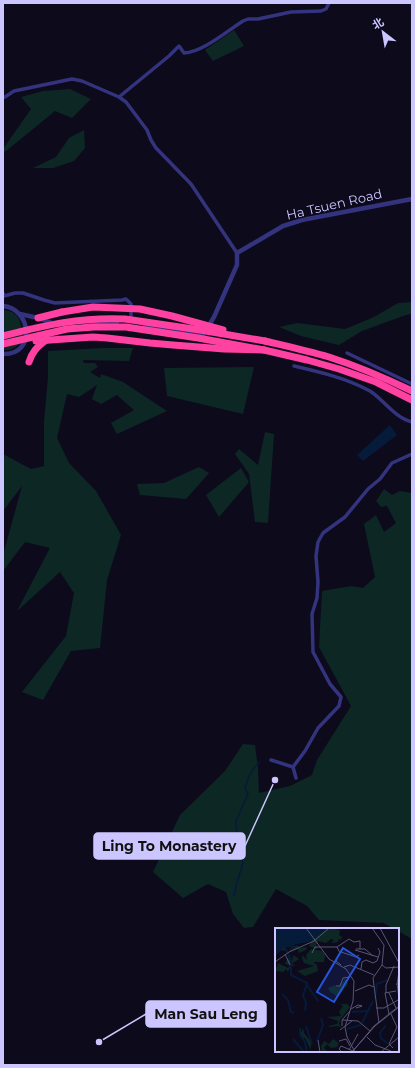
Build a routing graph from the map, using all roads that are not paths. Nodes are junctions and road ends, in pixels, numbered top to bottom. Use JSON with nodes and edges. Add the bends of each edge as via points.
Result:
{"nodes":[{"id":1,"x":329,"y":3,"type":"edge"},
{"id":2,"x":5,"y":97,"type":"dead end"},
{"id":3,"x":120,"y":97,"type":"junction"},
{"id":4,"x":412,"y":199,"type":"edge"},
{"id":5,"x":237,"y":253,"type":"junction"},
{"id":6,"x":3,"y":293,"type":"edge"},
{"id":7,"x":3,"y":306,"type":"edge"},
{"id":8,"x":20,"y":314,"type":"junction"},
{"id":9,"x":38,"y":318,"type":"junction"},
{"id":10,"x":132,"y":323,"type":"junction"},
{"id":11,"x":68,"y":326,"type":"junction"},
{"id":12,"x":3,"y":336,"type":"edge"},
{"id":13,"x":36,"y":341,"type":"junction"},
{"id":14,"x":46,"y":341,"type":"junction"},
{"id":15,"x":265,"y":341,"type":"junction"},
{"id":16,"x":25,"y":343,"type":"junction"},
{"id":17,"x":3,"y":344,"type":"edge"},
{"id":18,"x":264,"y":350,"type":"junction"},
{"id":19,"x":347,"y":353,"type":"dead end"},
{"id":20,"x":3,"y":354,"type":"edge"},
{"id":21,"x":29,"y":362,"type":"dead end"},
{"id":22,"x":294,"y":366,"type":"dead end"},
{"id":23,"x":412,"y":384,"type":"edge"},
{"id":24,"x":412,"y":391,"type":"edge"},
{"id":25,"x":412,"y":400,"type":"edge"},
{"id":26,"x":412,"y":422,"type":"edge"},
{"id":27,"x":412,"y":454,"type":"edge"},
{"id":28,"x":271,"y":760,"type":"dead end"},
{"id":29,"x":293,"y":767,"type":"junction"},
{"id":30,"x":296,"y":778,"type":"dead end"}],
"edges":[{"from":1,"to":3,"type":"street","via":[[326,9],[321,11],[291,12],[248,19],[209,44],[189,52],[184,53],[178,46]]},
{"from":2,"to":3,"type":"street","via":[[14,91],[72,79]]},
{"from":3,"to":5,"type":"street","via":[[147,130],[156,148],[191,184]]},
{"from":4,"to":5,"type":"street","name":"Ha Tsuen Road","via":[[302,220],[283,226]]},
{"from":5,"to":10,"type":"street","via":[[237,265],[214,317],[203,335]]},
{"from":6,"to":10,"type":"street","via":[[4,296],[23,293],[55,303],[126,299],[131,304]]},
{"from":7,"to":8,"type":"street"},
{"from":8,"to":9,"type":"street"},
{"from":8,"to":16,"type":"street","via":[[24,324]]},
{"from":9,"to":11,"type":"street"},
{"from":9,"to":15,"type":"highway","bridge":true,"via":[[93,307],[140,309]]},
{"from":10,"to":11,"type":"street"},
{"from":11,"to":13,"type":"street"},
{"from":12,"to":15,"type":"highway","bridge":true,"via":[[66,321],[113,319]]},
{"from":13,"to":14,"type":"highway"},
{"from":13,"to":16,"type":"street"},
{"from":14,"to":18,"type":"highway","bridge":true,"via":[[107,338],[224,349]]},
{"from":14,"to":21,"type":"highway","via":[[33,351]]},
{"from":15,"to":24,"type":"highway","via":[[343,362]]},
{"from":16,"to":20,"type":"street","via":[[20,349]]},
{"from":17,"to":18,"type":"highway","bridge":true,"via":[[67,329],[126,327]]},
{"from":18,"to":25,"type":"highway","via":[[339,369],[376,382]]},
{"from":19,"to":23,"type":"street"},
{"from":22,"to":26,"type":"street","via":[[342,378],[371,392],[398,415]]},
{"from":27,"to":29,"type":"street","via":[[392,463],[345,517],[322,533],[318,542],[317,598],[312,614],[313,652],[330,684],[341,698],[339,706],[318,728]]},
{"from":28,"to":29,"type":"street"},
{"from":29,"to":30,"type":"street"}]}
